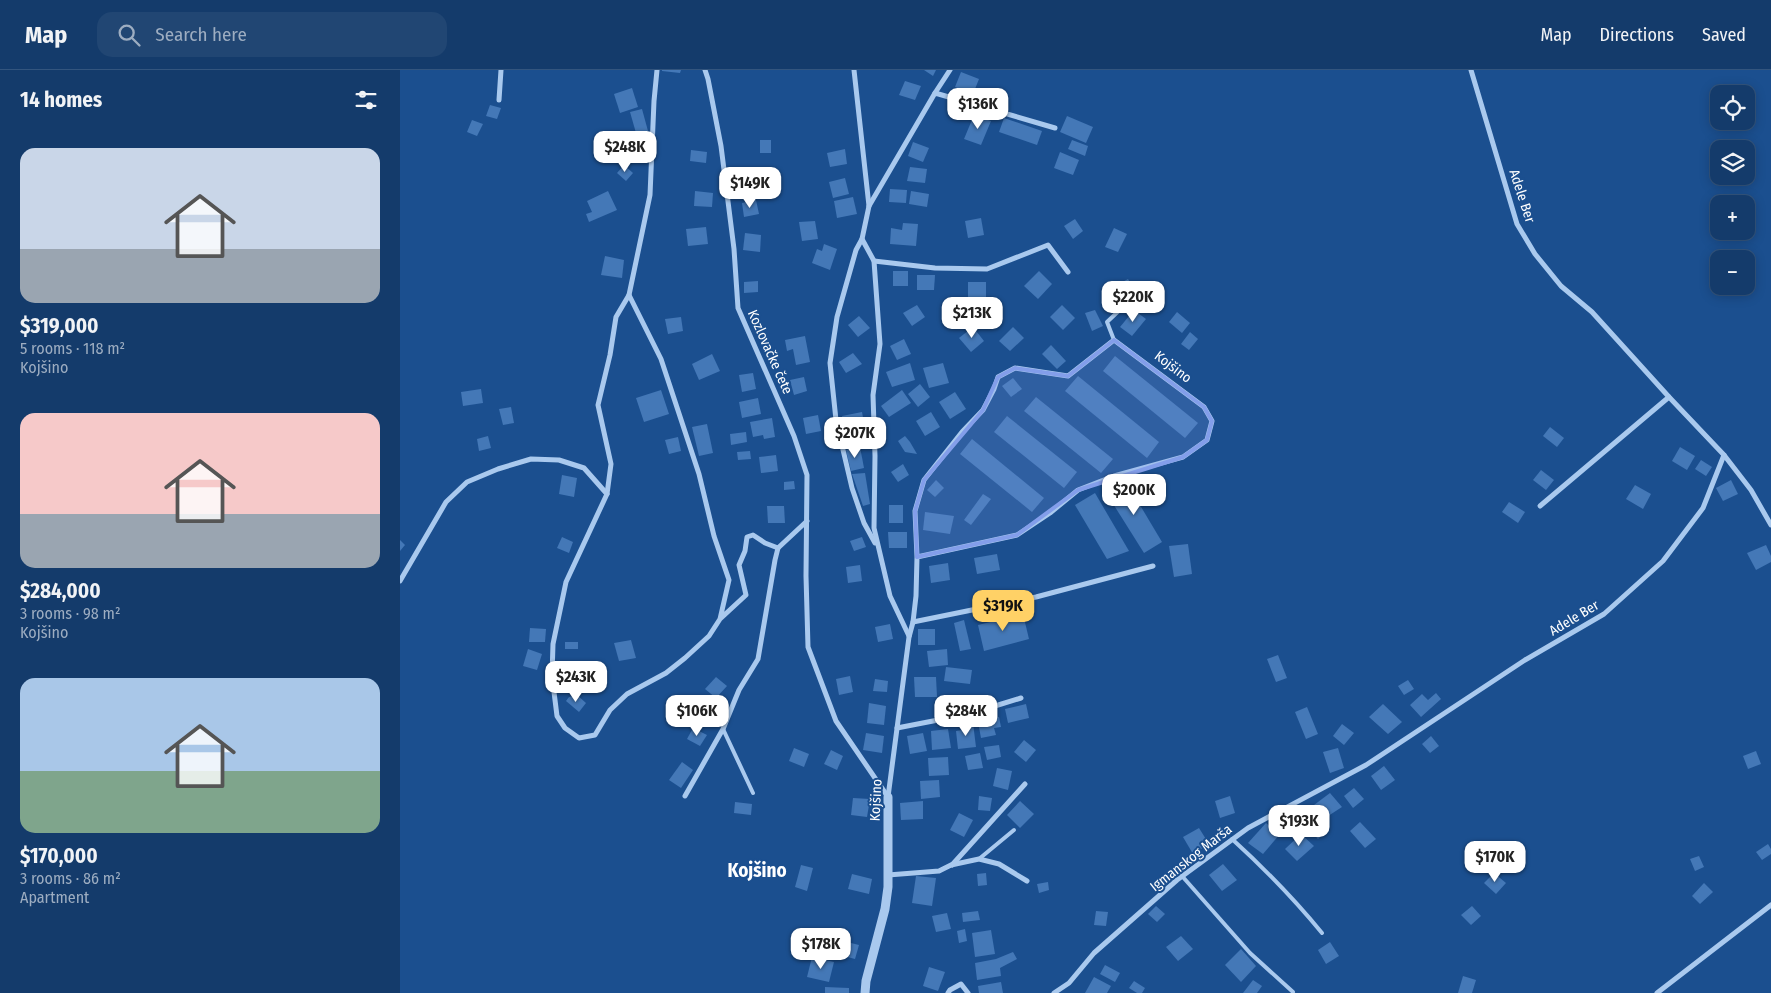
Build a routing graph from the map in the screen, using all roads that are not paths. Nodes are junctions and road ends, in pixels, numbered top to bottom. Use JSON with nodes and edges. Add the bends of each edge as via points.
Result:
{"nodes":[{"id":1,"x":500,"y":70,"type":"edge"},
{"id":2,"x":657,"y":70,"type":"edge"},
{"id":3,"x":705,"y":70,"type":"edge"},
{"id":4,"x":854,"y":70,"type":"edge"},
{"id":5,"x":950,"y":70,"type":"edge"},
{"id":6,"x":1472,"y":70,"type":"edge"},
{"id":7,"x":935,"y":93,"type":"junction"},
{"id":8,"x":499,"y":100,"type":"dead end"},
{"id":9,"x":1055,"y":128,"type":"dead end"},
{"id":10,"x":869,"y":206,"type":"junction"},
{"id":11,"x":862,"y":239,"type":"junction"},
{"id":12,"x":874,"y":261,"type":"junction"},
{"id":13,"x":1068,"y":272,"type":"dead end"},
{"id":14,"x":629,"y":295,"type":"junction"},
{"id":15,"x":1156,"y":310,"type":"dead end"},
{"id":16,"x":1114,"y":340,"type":"junction"},
{"id":17,"x":1668,"y":397,"type":"junction"},
{"id":18,"x":1724,"y":455,"type":"junction"},
{"id":19,"x":607,"y":494,"type":"junction"},
{"id":20,"x":1540,"y":506,"type":"dead end"},
{"id":21,"x":807,"y":521,"type":"junction"},
{"id":22,"x":1771,"y":525,"type":"edge"},
{"id":23,"x":778,"y":548,"type":"junction"},
{"id":24,"x":879,"y":550,"type":"junction"},
{"id":25,"x":917,"y":557,"type":"junction"},
{"id":26,"x":1153,"y":566,"type":"dead end"},
{"id":27,"x":400,"y":581,"type":"edge"},
{"id":28,"x":720,"y":619,"type":"junction"},
{"id":29,"x":913,"y":622,"type":"junction"},
{"id":30,"x":909,"y":637,"type":"junction"},
{"id":31,"x":1021,"y":698,"type":"dead end"},
{"id":32,"x":896,"y":728,"type":"junction"},
{"id":33,"x":723,"y":729,"type":"junction"},
{"id":34,"x":1411,"y":735,"type":"joint"},
{"id":35,"x":1025,"y":784,"type":"dead end"},
{"id":36,"x":753,"y":793,"type":"dead end"},
{"id":37,"x":685,"y":796,"type":"dead end"},
{"id":38,"x":888,"y":797,"type":"junction"},
{"id":39,"x":1014,"y":830,"type":"dead end"},
{"id":40,"x":1232,"y":839,"type":"junction"},
{"id":41,"x":979,"y":859,"type":"junction"},
{"id":42,"x":951,"y":865,"type":"junction"},
{"id":43,"x":888,"y":875,"type":"junction"},
{"id":44,"x":1182,"y":876,"type":"junction"},
{"id":45,"x":1027,"y":881,"type":"dead end"},
{"id":46,"x":1771,"y":905,"type":"edge"},
{"id":47,"x":1322,"y":933,"type":"dead end"},
{"id":48,"x":1293,"y":992,"type":"edge"},
{"id":49,"x":865,"y":993,"type":"edge"},
{"id":50,"x":948,"y":993,"type":"edge"},
{"id":51,"x":968,"y":993,"type":"edge"},
{"id":52,"x":1054,"y":993,"type":"edge"},
{"id":53,"x":1657,"y":993,"type":"edge"}],
"edges":[{"from":1,"to":8,"type":"street"},
{"from":2,"to":14,"type":"street","via":[[650,195]]},
{"from":3,"to":21,"type":"street","name":"Kozlovačke čete","via":[[722,146],[738,308],[794,436],[807,475]]},
{"from":4,"to":10,"type":"street"},
{"from":5,"to":7,"type":"street"},
{"from":6,"to":17,"type":"street","name":"Adele Ber","via":[[1517,224],[1535,254],[1561,286],[1592,312]]},
{"from":7,"to":9,"type":"street"},
{"from":7,"to":10,"type":"street"},
{"from":10,"to":11,"type":"street"},
{"from":11,"to":12,"type":"street"},
{"from":11,"to":24,"type":"street","via":[[837,317],[830,363],[836,420],[852,488],[864,523]]},
{"from":12,"to":13,"type":"street","via":[[935,268],[988,269],[1048,245]]},
{"from":12,"to":24,"type":"street","via":[[880,344],[874,395],[874,528]]},
{"from":14,"to":19,"type":"street","via":[[616,317],[598,405],[612,464]]},
{"from":14,"to":28,"type":"street","via":[[661,359],[729,580]]},
{"from":15,"to":16,"type":"lane","via":[[1137,297],[1125,305],[1107,322]]},
{"from":16,"to":25,"type":"street","name":"Kojšino","via":[[1068,376],[1016,368],[998,377],[983,410],[924,480],[915,511]]},
{"from":16,"to":25,"type":"street","name":"Kojšino","via":[[1204,408],[1212,421],[1208,440],[1183,457],[1114,476],[1078,490],[1050,514],[1017,535]]},
{"from":17,"to":18,"type":"street","name":"Adele Ber"},
{"from":17,"to":20,"type":"street"},
{"from":18,"to":22,"type":"street","name":"Adele Ber","via":[[1751,490]]},
{"from":18,"to":34,"type":"street","name":"Adele Ber","via":[[1703,508],[1692,523],[1663,561],[1604,614],[1525,660]]},
{"from":19,"to":27,"type":"street","via":[[584,468],[559,460],[531,459],[467,482],[446,502]]},
{"from":19,"to":28,"type":"street","via":[[566,582],[553,644],[554,699],[557,716],[565,728],[579,738],[595,735],[610,710],[627,694],[666,673],[685,658],[709,636]]},
{"from":21,"to":23,"type":"street"},
{"from":21,"to":38,"type":"street","name":"Kozlovačke čete","via":[[808,647],[836,721]]},
{"from":23,"to":28,"type":"street","via":[[753,535],[747,537],[739,566],[746,595]]},
{"from":23,"to":33,"type":"street","via":[[758,659],[739,690]]},
{"from":24,"to":30,"type":"street","via":[[890,596]]},
{"from":25,"to":29,"type":"street","name":"Kojšino"},
{"from":26,"to":29,"type":"street","via":[[1036,597]]},
{"from":29,"to":30,"type":"street","name":"Kojšino"},
{"from":30,"to":32,"type":"street","name":"Kojšino"},
{"from":31,"to":32,"type":"street","via":[[969,714]]},
{"from":32,"to":38,"type":"street","name":"Kojšino"},
{"from":33,"to":36,"type":"lane"},
{"from":33,"to":37,"type":"street"},
{"from":34,"to":40,"type":"street","name":"Igmanskog Marša","via":[[1366,766],[1256,823]]},
{"from":35,"to":42,"type":"street"},
{"from":38,"to":43,"type":"street","name":"Kojšino"},
{"from":39,"to":41,"type":"lane"},
{"from":40,"to":44,"type":"street","name":"Igmanskog Marša"},
{"from":40,"to":47,"type":"lane","via":[[1292,897]]},
{"from":41,"to":42,"type":"street"},
{"from":41,"to":45,"type":"street","via":[[999,864]]},
{"from":42,"to":43,"type":"street","via":[[939,871]]},
{"from":43,"to":49,"type":"street","name":"Kojšino","via":[[885,909]]},
{"from":44,"to":48,"type":"lane","via":[[1250,953]]},
{"from":44,"to":52,"type":"street","name":"Igmanskog Marša","via":[[1094,953],[1069,983]]},
{"from":46,"to":53,"type":"street"},
{"from":50,"to":51,"type":"street","via":[[961,984]]}]}
